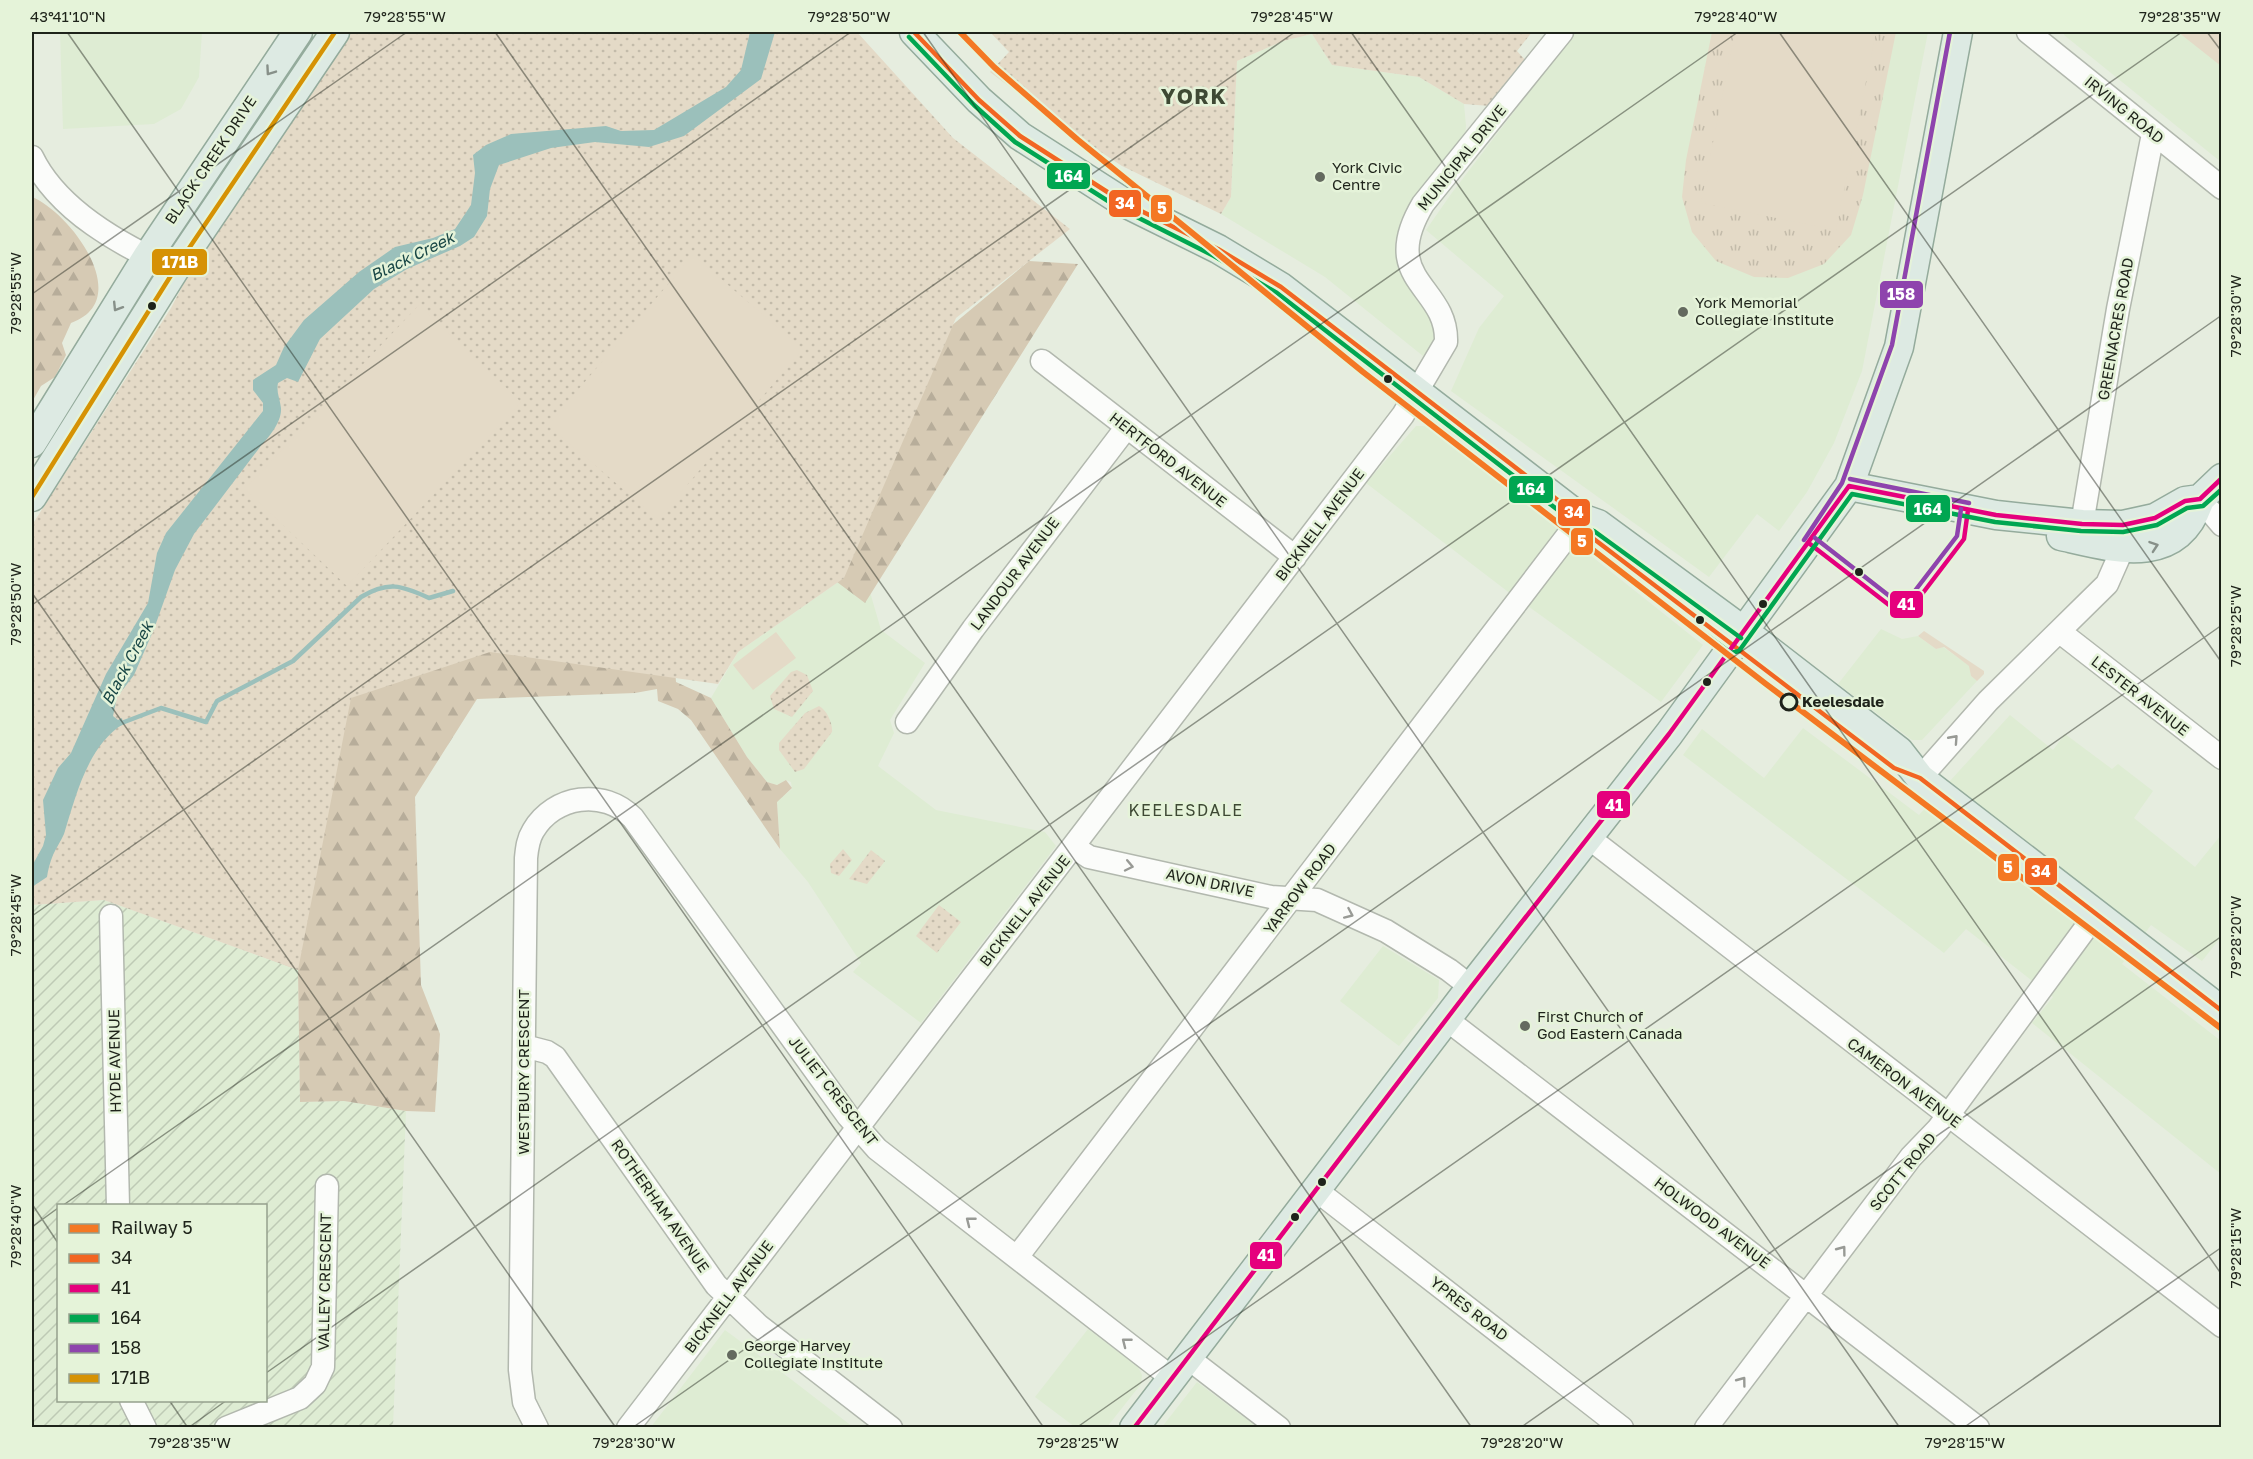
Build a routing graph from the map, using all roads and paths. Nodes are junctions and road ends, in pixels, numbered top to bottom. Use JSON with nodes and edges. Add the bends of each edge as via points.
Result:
{"nodes":[{"id":1,"x":298,"y":32,"type":"edge"},
{"id":2,"x":335,"y":32,"type":"edge"},
{"id":3,"x":914,"y":32,"type":"edge"},
{"id":4,"x":1562,"y":32,"type":"edge"},
{"id":5,"x":1958,"y":32,"type":"edge"},
{"id":6,"x":2028,"y":32,"type":"edge"},
{"id":7,"x":2152,"y":134,"type":"junction"},
{"id":8,"x":32,"y":157,"type":"edge"},
{"id":9,"x":2222,"y":188,"type":"edge"},
{"id":10,"x":147,"y":257,"type":"junction"},
{"id":11,"x":175,"y":269,"type":"junction"},
{"id":12,"x":1042,"y":361,"type":"dead end"},
{"id":13,"x":1418,"y":392,"type":"junction"},
{"id":14,"x":1126,"y":428,"type":"junction"},
{"id":15,"x":32,"y":443,"type":"edge"},
{"id":16,"x":2222,"y":478,"type":"edge"},
{"id":17,"x":1849,"y":486,"type":"junction"},
{"id":18,"x":32,"y":497,"type":"edge"},
{"id":19,"x":2200,"y":499,"type":"junction"},
{"id":20,"x":1996,"y":515,"type":"junction"},
{"id":21,"x":1581,"y":518,"type":"junction"},
{"id":22,"x":2082,"y":524,"type":"junction"},
{"id":23,"x":2222,"y":525,"type":"edge"},
{"id":24,"x":2122,"y":550,"type":"junction"},
{"id":25,"x":1295,"y":557,"type":"junction"},
{"id":26,"x":2060,"y":632,"type":"junction"},
{"id":27,"x":1740,"y":639,"type":"junction"},
{"id":28,"x":907,"y":722,"type":"dead end"},
{"id":29,"x":2222,"y":758,"type":"edge"},
{"id":30,"x":1920,"y":778,"type":"junction"},
{"id":31,"x":633,"y":818,"type":"joint"},
{"id":32,"x":1589,"y":838,"type":"junction"},
{"id":33,"x":1074,"y":847,"type":"junction"},
{"id":34,"x":1294,"y":897,"type":"junction"},
{"id":35,"x":2097,"y":914,"type":"junction"},
{"id":36,"x":111,"y":916,"type":"dead end"},
{"id":37,"x":1471,"y":987,"type":"junction"},
{"id":38,"x":2222,"y":1011,"type":"edge"},
{"id":39,"x":1446,"y":1019,"type":"junction"},
{"id":40,"x":524,"y":1046,"type":"junction"},
{"id":41,"x":1948,"y":1115,"type":"junction"},
{"id":42,"x":859,"y":1128,"type":"junction"},
{"id":43,"x":327,"y":1186,"type":"dead end"},
{"id":44,"x":1316,"y":1190,"type":"junction"},
{"id":45,"x":118,"y":1204,"type":"edge"},
{"id":46,"x":1017,"y":1257,"type":"junction"},
{"id":47,"x":729,"y":1297,"type":"junction"},
{"id":48,"x":1807,"y":1297,"type":"junction"},
{"id":49,"x":2222,"y":1326,"type":"edge"},
{"id":50,"x":1180,"y":1368,"type":"junction"},
{"id":51,"x":132,"y":1402,"type":"edge"},
{"id":52,"x":145,"y":1428,"type":"edge"},
{"id":53,"x":226,"y":1428,"type":"edge"},
{"id":54,"x":537,"y":1428,"type":"edge"},
{"id":55,"x":628,"y":1428,"type":"edge"},
{"id":56,"x":891,"y":1428,"type":"edge"},
{"id":57,"x":1134,"y":1428,"type":"edge"},
{"id":58,"x":1279,"y":1428,"type":"edge"},
{"id":59,"x":1622,"y":1428,"type":"edge"},
{"id":60,"x":1706,"y":1428,"type":"edge"},
{"id":61,"x":1978,"y":1428,"type":"edge"}],
"edges":[{"from":1,"to":10,"type":"main road","name":"BLACK CREEK DRIVE","one_way":true},
{"from":2,"to":11,"type":"main road","name":"BLACK CREEK DRIVE"},
{"from":3,"to":13,"type":"main road","via":[[979,100],[1020,136],[1123,202],[1218,249],[1281,287]]},
{"from":4,"to":13,"type":"street","name":"MUNICIPAL DRIVE","via":[[1423,204],[1412,224],[1408,257],[1442,320],[1446,336],[1444,347]]},
{"from":5,"to":17,"type":"main road","via":[[1899,347]]},
{"from":6,"to":7,"type":"street","name":"IRVING ROAD"},
{"from":7,"to":9,"type":"street","name":"IRVING ROAD"},
{"from":7,"to":22,"type":"street","name":"GREENACRES ROAD"},
{"from":8,"to":10,"type":"street","via":[[60,198]]},
{"from":10,"to":11,"type":"street"},
{"from":10,"to":15,"type":"main road","name":"BLACK CREEK DRIVE","one_way":true},
{"from":11,"to":18,"type":"main road","name":"BLACK CREEK DRIVE"},
{"from":12,"to":14,"type":"street","name":"HERTFORD AVENUE"},
{"from":13,"to":21,"type":"main road"},
{"from":13,"to":25,"type":"street","name":"BICKNELL AVENUE"},
{"from":14,"to":25,"type":"street","name":"HERTFORD AVENUE"},
{"from":14,"to":28,"type":"street","name":"LANDOUR AVENUE"},
{"from":16,"to":19,"type":"main road"},
{"from":17,"to":20,"type":"main road"},
{"from":17,"to":27,"type":"main road"},
{"from":19,"to":22,"type":"main road","via":[[2185,501],[2155,518],[2124,525]]},
{"from":19,"to":23,"type":"street"},
{"from":24,"to":19,"type":"main road","one_way":true,"via":[[2151,549],[2173,538],[2194,518]]},
{"from":20,"to":22,"type":"main road"},
{"from":20,"to":24,"type":"main road","via":[[2038,531]]},
{"from":21,"to":27,"type":"main road","via":[[1598,524]]},
{"from":21,"to":34,"type":"street","name":"YARROW ROAD"},
{"from":24,"to":26,"type":"street","via":[[2107,584]]},
{"from":25,"to":33,"type":"street","name":"BICKNELL AVENUE"},
{"from":26,"to":29,"type":"street","name":"LESTER AVENUE"},
{"from":30,"to":26,"type":"street","one_way":true,"via":[[1988,701]]},
{"from":27,"to":30,"type":"main road","via":[[1899,751]]},
{"from":27,"to":32,"type":"main road"},
{"from":30,"to":35,"type":"main road"},
{"from":31,"to":40,"type":"street","name":"WESTBURY CRESCENT","via":[[607,802],[592,798],[576,800],[547,814],[532,832],[525,876]]},
{"from":31,"to":42,"type":"street","name":"JULIET CRESCENT"},
{"from":32,"to":37,"type":"main road"},
{"from":32,"to":41,"type":"street","name":"CAMERON AVENUE"},
{"from":33,"to":34,"type":"street","name":"AVON DRIVE","one_way":true,"via":[[1089,857],[1271,897]]},
{"from":33,"to":42,"type":"street","name":"BICKNELL AVENUE"},
{"from":34,"to":37,"type":"street","name":"AVON DRIVE","one_way":true,"via":[[1317,900],[1386,931]]},
{"from":34,"to":46,"type":"street","name":"YARROW ROAD"},
{"from":35,"to":38,"type":"main road"},
{"from":35,"to":41,"type":"street","name":"SCOTT ROAD"},
{"from":36,"to":45,"type":"street","name":"HYDE AVENUE"},
{"from":37,"to":39,"type":"main road"},
{"from":39,"to":44,"type":"main road"},
{"from":39,"to":48,"type":"street","name":"HOLWOOD AVENUE"},
{"from":40,"to":47,"type":"street","name":"ROTHERHAM AVENUE","via":[[555,1057],[716,1285]]},
{"from":40,"to":54,"type":"street","name":"WESTBURY CRESCENT","via":[[520,1370],[524,1402]]},
{"from":48,"to":41,"type":"street","name":"SCOTT ROAD","one_way":true,"via":[[1911,1157],[1930,1140]]},
{"from":41,"to":49,"type":"street","name":"CAMERON AVENUE"},
{"from":46,"to":42,"type":"street","name":"JULIET CRESCENT","one_way":true,"via":[[877,1149]]},
{"from":42,"to":47,"type":"street","name":"BICKNELL AVENUE"},
{"from":43,"to":53,"type":"street","name":"VALLEY CRESCENT","via":[[323,1367],[315,1384],[300,1398]]},
{"from":44,"to":50,"type":"main road"},
{"from":44,"to":59,"type":"street","name":"YPRES ROAD"},
{"from":50,"to":46,"type":"street","name":"JULIET CRESCENT","one_way":true},
{"from":47,"to":55,"type":"street","name":"BICKNELL AVENUE"},
{"from":47,"to":56,"type":"street","name":"ROTHERHAM AVENUE","via":[[759,1326]]},
{"from":60,"to":48,"type":"street","name":"SCOTT ROAD","one_way":true},
{"from":48,"to":61,"type":"street","name":"HOLWOOD AVENUE"},
{"from":50,"to":57,"type":"main road"},
{"from":50,"to":58,"type":"street","name":"JULIET CRESCENT"},
{"from":51,"to":52,"type":"street"}]}
